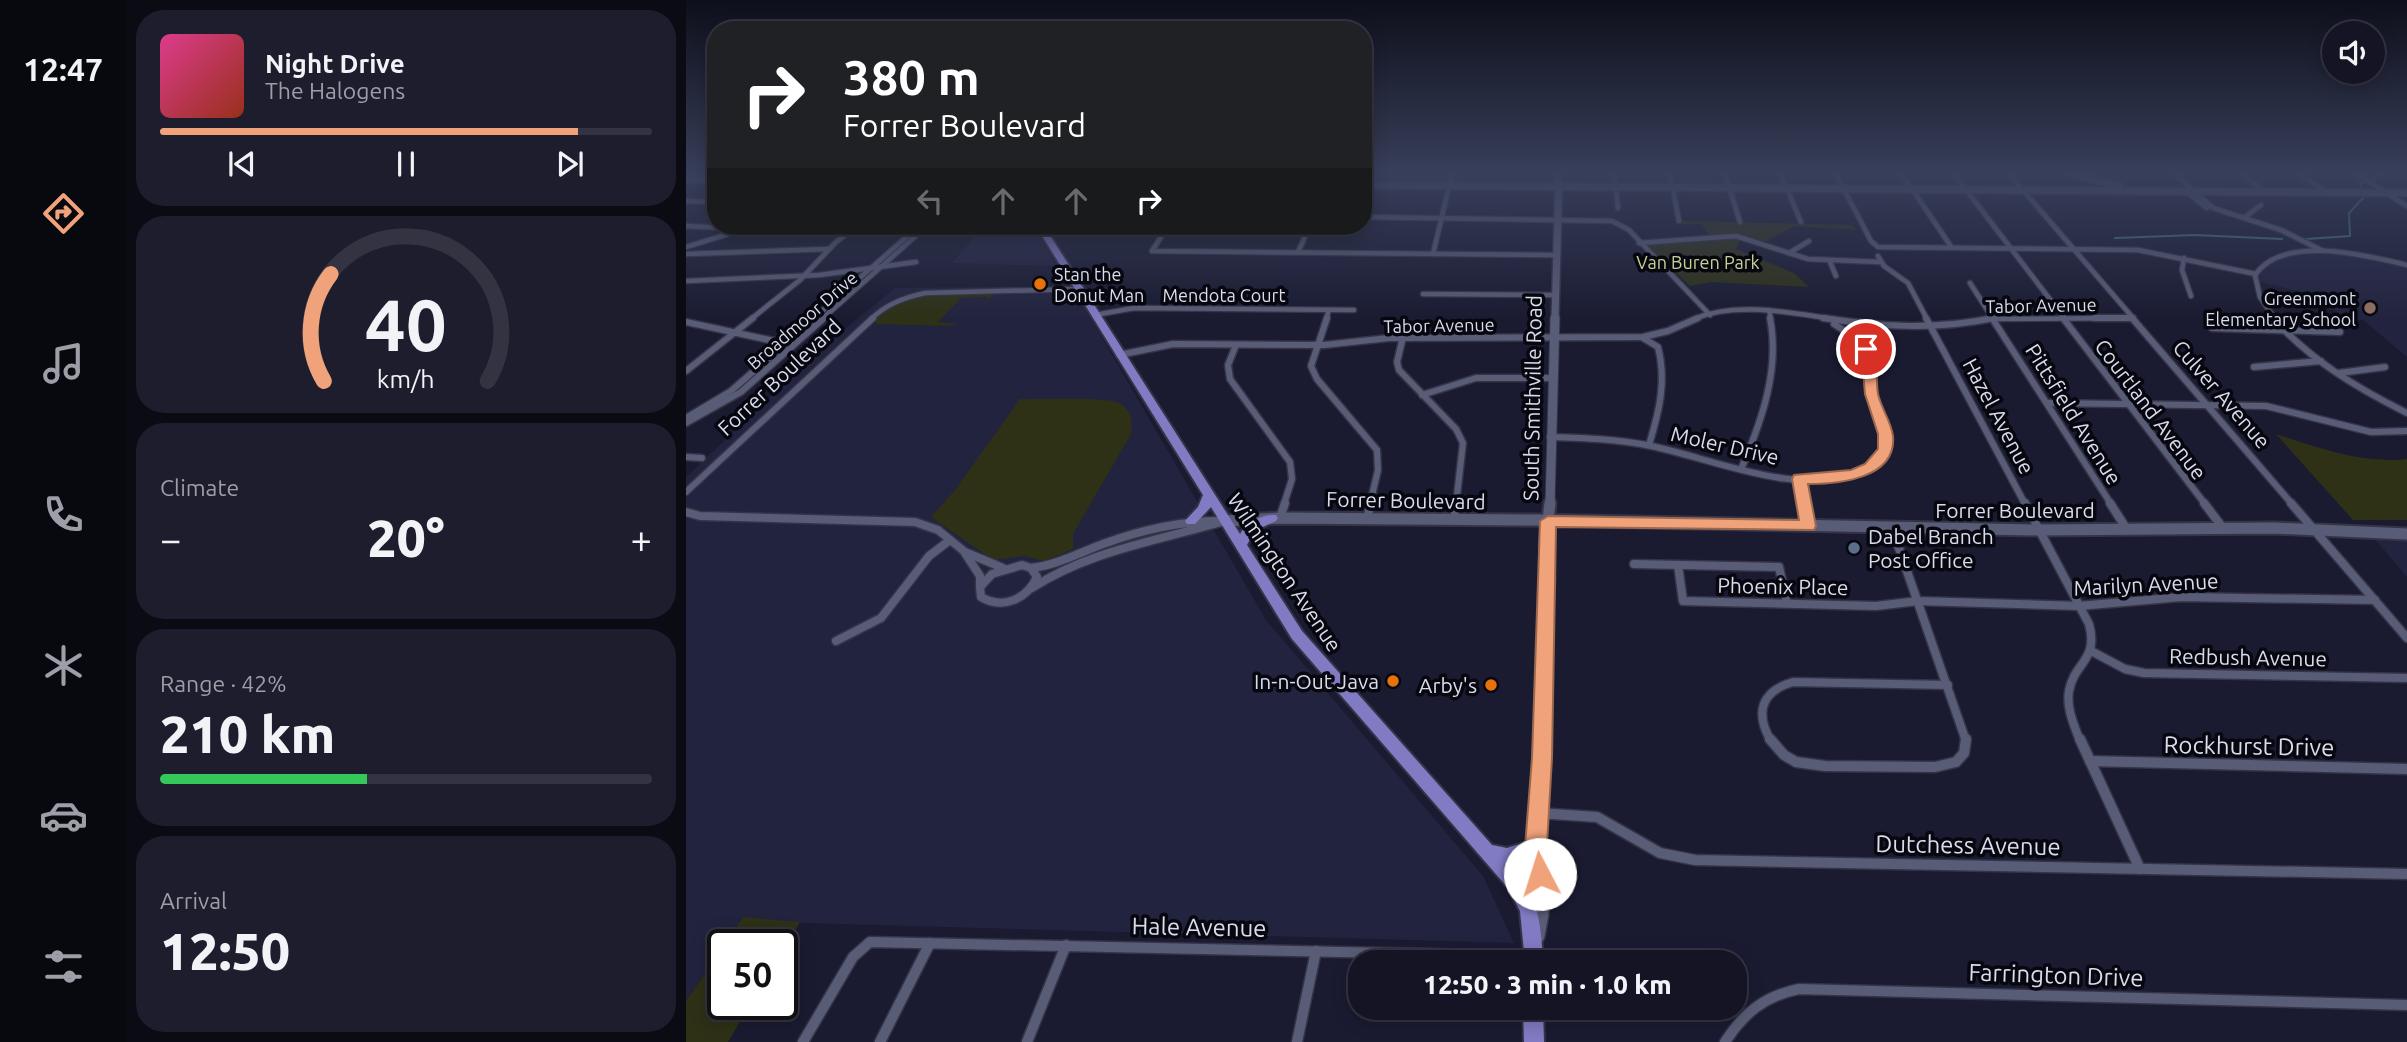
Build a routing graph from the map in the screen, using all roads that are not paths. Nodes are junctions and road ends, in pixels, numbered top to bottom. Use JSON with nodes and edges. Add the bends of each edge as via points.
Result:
{"nodes":[{"id":1,"x":1441,"y":223,"type":"edge"},
{"id":2,"x":1558,"y":223,"type":"edge"},
{"id":3,"x":1616,"y":223,"type":"edge"},
{"id":4,"x":1863,"y":223,"type":"edge"},
{"id":5,"x":1935,"y":223,"type":"edge"},
{"id":6,"x":1991,"y":223,"type":"edge"},
{"id":7,"x":2051,"y":223,"type":"edge"},
{"id":8,"x":2254,"y":223,"type":"edge"},
{"id":9,"x":2256,"y":223,"type":"edge"},
{"id":10,"x":686,"y":226,"type":"edge"},
{"id":11,"x":707,"y":227,"type":"edge"},
{"id":12,"x":723,"y":235,"type":"edge"},
{"id":13,"x":846,"y":235,"type":"edge"},
{"id":14,"x":913,"y":235,"type":"edge"},
{"id":15,"x":913,"y":235,"type":"edge"},
{"id":16,"x":1046,"y":235,"type":"edge"},
{"id":17,"x":1161,"y":235,"type":"edge"},
{"id":18,"x":1306,"y":235,"type":"edge"},
{"id":19,"x":1809,"y":241,"type":"dead end"},
{"id":20,"x":1639,"y":243,"type":"junction"},
{"id":21,"x":686,"y":247,"type":"edge"},
{"id":22,"x":1952,"y":248,"type":"junction"},
{"id":23,"x":2010,"y":248,"type":"junction"},
{"id":24,"x":829,"y":249,"type":"junction"},
{"id":25,"x":2074,"y":249,"type":"junction"},
{"id":26,"x":2314,"y":251,"type":"junction"},
{"id":27,"x":2323,"y":251,"type":"junction"},
{"id":28,"x":1298,"y":252,"type":"junction"},
{"id":29,"x":1788,"y":253,"type":"junction"},
{"id":30,"x":686,"y":254,"type":"edge"},
{"id":31,"x":1433,"y":254,"type":"junction"},
{"id":32,"x":1556,"y":255,"type":"junction"},
{"id":33,"x":2184,"y":258,"type":"junction"},
{"id":34,"x":1830,"y":262,"type":"junction"},
{"id":35,"x":914,"y":265,"type":"dead end"},
{"id":36,"x":2407,"y":265,"type":"edge"},
{"id":37,"x":878,"y":267,"type":"junction"},
{"id":38,"x":2256,"y":274,"type":"junction"},
{"id":39,"x":1836,"y":276,"type":"dead end"},
{"id":40,"x":802,"y":278,"type":"junction"},
{"id":41,"x":686,"y":283,"type":"edge"},
{"id":42,"x":1970,"y":283,"type":"dead end"},
{"id":43,"x":1079,"y":289,"type":"junction"},
{"id":44,"x":1423,"y":294,"type":"dead end"},
{"id":45,"x":1555,"y":295,"type":"junction"},
{"id":46,"x":2191,"y":296,"type":"dead end"},
{"id":47,"x":2262,"y":299,"type":"junction"},
{"id":48,"x":2296,"y":303,"type":"dead end"},
{"id":49,"x":1329,"y":310,"type":"junction"},
{"id":50,"x":1354,"y":310,"type":"dead end"},
{"id":51,"x":1769,"y":310,"type":"junction"},
{"id":52,"x":1095,"y":315,"type":"junction"},
{"id":53,"x":1710,"y":315,"type":"junction"},
{"id":54,"x":1993,"y":317,"type":"junction"},
{"id":55,"x":2062,"y":317,"type":"junction"},
{"id":56,"x":1821,"y":318,"type":"junction"},
{"id":57,"x":2133,"y":318,"type":"junction"},
{"id":58,"x":686,"y":321,"type":"edge"},
{"id":59,"x":1872,"y":326,"type":"junction"},
{"id":60,"x":1931,"y":327,"type":"junction"},
{"id":61,"x":2212,"y":328,"type":"dead end"},
{"id":62,"x":2285,"y":330,"type":"junction"},
{"id":63,"x":1668,"y":331,"type":"junction"},
{"id":64,"x":735,"y":332,"type":"junction"},
{"id":65,"x":2340,"y":332,"type":"dead end"},
{"id":66,"x":1854,"y":336,"type":"junction"},
{"id":67,"x":1403,"y":337,"type":"junction"},
{"id":68,"x":1643,"y":337,"type":"junction"},
{"id":69,"x":1553,"y":338,"type":"junction"},
{"id":70,"x":786,"y":344,"type":"junction"},
{"id":71,"x":796,"y":344,"type":"junction"},
{"id":72,"x":1236,"y":345,"type":"junction"},
{"id":73,"x":1315,"y":345,"type":"junction"},
{"id":74,"x":1660,"y":349,"type":"junction"},
{"id":75,"x":1119,"y":355,"type":"junction"},
{"id":76,"x":2321,"y":361,"type":"junction"},
{"id":77,"x":2254,"y":367,"type":"dead end"},
{"id":78,"x":2385,"y":367,"type":"dead end"},
{"id":79,"x":686,"y":371,"type":"edge"},
{"id":80,"x":2338,"y":373,"type":"junction"},
{"id":81,"x":1552,"y":377,"type":"junction"},
{"id":82,"x":1422,"y":395,"type":"junction"},
{"id":83,"x":2047,"y":403,"type":"junction"},
{"id":84,"x":2128,"y":404,"type":"junction"},
{"id":85,"x":2209,"y":405,"type":"junction"},
{"id":86,"x":2407,"y":413,"type":"edge"},
{"id":87,"x":686,"y":418,"type":"edge"},
{"id":88,"x":686,"y":423,"type":"edge"},
{"id":89,"x":2407,"y":432,"type":"edge"},
{"id":90,"x":1550,"y":437,"type":"junction"},
{"id":91,"x":1649,"y":445,"type":"junction"},
{"id":92,"x":686,"y":457,"type":"edge"},
{"id":93,"x":702,"y":458,"type":"dead end"},
{"id":94,"x":1742,"y":467,"type":"junction"},
{"id":95,"x":1799,"y":479,"type":"junction"},
{"id":96,"x":686,"y":492,"type":"edge"},
{"id":97,"x":1208,"y":496,"type":"junction"},
{"id":98,"x":686,"y":512,"type":"edge"},
{"id":99,"x":1276,"y":518,"type":"junction"},
{"id":100,"x":1367,"y":519,"type":"junction"},
{"id":101,"x":1454,"y":520,"type":"junction"},
{"id":102,"x":1191,"y":521,"type":"junction"},
{"id":103,"x":1224,"y":521,"type":"junction"},
{"id":104,"x":1548,"y":521,"type":"junction"},
{"id":105,"x":1808,"y":526,"type":"junction"},
{"id":106,"x":1892,"y":528,"type":"junction"},
{"id":107,"x":2126,"y":528,"type":"junction"},
{"id":108,"x":2223,"y":528,"type":"junction"},
{"id":109,"x":2039,"y":530,"type":"junction"},
{"id":110,"x":2316,"y":530,"type":"junction"},
{"id":111,"x":2407,"y":532,"type":"edge"},
{"id":112,"x":950,"y":540,"type":"junction"},
{"id":113,"x":1240,"y":547,"type":"junction"},
{"id":114,"x":965,"y":552,"type":"junction"},
{"id":115,"x":1634,"y":564,"type":"dead end"},
{"id":116,"x":1678,"y":565,"type":"junction"},
{"id":117,"x":1003,"y":568,"type":"junction"},
{"id":118,"x":1031,"y":568,"type":"junction"},
{"id":119,"x":980,"y":587,"type":"junction"},
{"id":120,"x":1032,"y":588,"type":"junction"},
{"id":121,"x":2375,"y":600,"type":"junction"},
{"id":122,"x":1918,"y":601,"type":"junction"},
{"id":123,"x":1787,"y":603,"type":"junction"},
{"id":124,"x":2080,"y":606,"type":"junction"},
{"id":125,"x":2407,"y":638,"type":"edge"},
{"id":126,"x":836,"y":641,"type":"dead end"},
{"id":127,"x":2093,"y":652,"type":"junction"},
{"id":128,"x":2407,"y":678,"type":"edge"},
{"id":129,"x":1948,"y":685,"type":"junction"},
{"id":130,"x":2090,"y":761,"type":"junction"},
{"id":131,"x":2407,"y":769,"type":"edge"},
{"id":132,"x":1538,"y":813,"type":"junction"},
{"id":133,"x":1536,"y":847,"type":"junction"},
{"id":134,"x":1488,"y":852,"type":"junction"},
{"id":135,"x":2140,"y":869,"type":"junction"},
{"id":136,"x":2407,"y":874,"type":"edge"},
{"id":137,"x":930,"y":943,"type":"junction"},
{"id":138,"x":1066,"y":946,"type":"junction"},
{"id":139,"x":1533,"y":950,"type":"edge"},
{"id":140,"x":1535,"y":950,"type":"edge"},
{"id":141,"x":1316,"y":951,"type":"junction"},
{"id":142,"x":1348,"y":952,"type":"edge"},
{"id":143,"x":2407,"y":1005,"type":"edge"},
{"id":144,"x":1533,"y":1020,"type":"edge"},
{"id":145,"x":803,"y":1042,"type":"edge"},
{"id":146,"x":880,"y":1042,"type":"edge"},
{"id":147,"x":1027,"y":1042,"type":"edge"},
{"id":148,"x":1297,"y":1042,"type":"edge"},
{"id":149,"x":1534,"y":1042,"type":"edge"},
{"id":150,"x":1725,"y":1042,"type":"edge"}],
"edges":[{"from":1,"to":31,"type":"street"},
{"from":2,"to":32,"type":"main road","name":"South Smithville Road"},
{"from":3,"to":20,"type":"street"},
{"from":4,"to":22,"type":"street","via":[[1876,246]]},
{"from":5,"to":22,"type":"street"},
{"from":6,"to":23,"type":"street","name":"Courtland Avenue"},
{"from":7,"to":25,"type":"street","name":"Culver Avenue"},
{"from":8,"to":26,"type":"street"},
{"from":9,"to":27,"type":"street"},
{"from":10,"to":11,"type":"street"},
{"from":12,"to":21,"type":"street"},
{"from":13,"to":24,"type":"street"},
{"from":14,"to":37,"type":"street","name":"Broadmoor Drive"},
{"from":15,"to":37,"type":"street","name":"Broadmoor Drive"},
{"from":16,"to":43,"type":"main road","name":"Wilmington Avenue"},
{"from":17,"to":28,"type":"street","via":[[1154,251]]},
{"from":18,"to":28,"type":"street"},
{"from":19,"to":29,"type":"street"},
{"from":20,"to":29,"type":"street","via":[[1736,236]]},
{"from":20,"to":53,"type":"street"},
{"from":22,"to":23,"type":"street"},
{"from":23,"to":25,"type":"street"},
{"from":23,"to":55,"type":"street","name":"Courtland Avenue"},
{"from":24,"to":30,"type":"street"},
{"from":24,"to":40,"type":"street"},
{"from":25,"to":33,"type":"street","via":[[2138,250]]},
{"from":25,"to":57,"type":"street","name":"Culver Avenue"},
{"from":26,"to":27,"type":"street"},
{"from":26,"to":38,"type":"street","via":[[2271,258]]},
{"from":27,"to":36,"type":"street"},
{"from":28,"to":31,"type":"street"},
{"from":29,"to":34,"type":"street"},
{"from":31,"to":32,"type":"street"},
{"from":32,"to":45,"type":"main road","name":"South Smithville Road"},
{"from":33,"to":38,"type":"street"},
{"from":33,"to":46,"type":"street","via":[[2182,270]]},
{"from":34,"to":39,"type":"street"},
{"from":34,"to":60,"type":"street","name":"Hazel Avenue","via":[[1879,259],[1908,283]]},
{"from":35,"to":37,"type":"street"},
{"from":37,"to":40,"type":"street"},
{"from":37,"to":70,"type":"street","name":"Broadmoor Drive"},
{"from":37,"to":71,"type":"street","name":"Broadmoor Drive"},
{"from":38,"to":47,"type":"street"},
{"from":40,"to":41,"type":"street"},
{"from":40,"to":64,"type":"street"},
{"from":42,"to":54,"type":"street","name":"Pittsfield Avenue"},
{"from":43,"to":52,"type":"main road","name":"Wilmington Avenue"},
{"from":43,"to":96,"type":"street","name":"Forrer Boulevard","via":[[1049,293],[928,291],[903,296],[884,306]]},
{"from":44,"to":45,"type":"street"},
{"from":45,"to":69,"type":"main road","name":"South Smithville Road"},
{"from":47,"to":48,"type":"street"},
{"from":47,"to":62,"type":"street"},
{"from":49,"to":50,"type":"street","name":"Mendota Court"},
{"from":49,"to":52,"type":"street","name":"Mendota Court","via":[[1134,308]]},
{"from":49,"to":73,"type":"street"},
{"from":51,"to":53,"type":"street","name":"Tabor Avenue"},
{"from":51,"to":56,"type":"street","name":"Tabor Avenue"},
{"from":51,"to":94,"type":"street","via":[[1774,335],[1768,387]]},
{"from":52,"to":75,"type":"main road","name":"Wilmington Avenue"},
{"from":53,"to":63,"type":"street","name":"Tabor Avenue"},
{"from":54,"to":55,"type":"street","name":"Tabor Avenue"},
{"from":54,"to":60,"type":"street","name":"Tabor Avenue"},
{"from":54,"to":83,"type":"street","name":"Pittsfield Avenue"},
{"from":55,"to":57,"type":"street","name":"Tabor Avenue"},
{"from":55,"to":84,"type":"street","name":"Courtland Avenue"},
{"from":56,"to":59,"type":"street","name":"Tabor Avenue"},
{"from":56,"to":66,"type":"street"},
{"from":57,"to":85,"type":"street","name":"Culver Avenue"},
{"from":58,"to":64,"type":"street"},
{"from":59,"to":60,"type":"street","name":"Tabor Avenue"},
{"from":59,"to":66,"type":"street"},
{"from":60,"to":109,"type":"street","name":"Hazel Avenue"},
{"from":61,"to":62,"type":"street"},
{"from":62,"to":65,"type":"street"},
{"from":62,"to":76,"type":"street"},
{"from":63,"to":68,"type":"street","name":"Tabor Avenue"},
{"from":63,"to":74,"type":"street"},
{"from":64,"to":70,"type":"street"},
{"from":64,"to":79,"type":"street"},
{"from":66,"to":95,"type":"street","name":"Moler Drive","via":[[1870,358],[1871,394],[1885,434],[1885,449],[1870,467],[1855,474]]},
{"from":67,"to":69,"type":"street","name":"Tabor Avenue"},
{"from":67,"to":73,"type":"street","name":"Tabor Avenue"},
{"from":67,"to":82,"type":"street","via":[[1399,370]]},
{"from":68,"to":69,"type":"street","name":"Tabor Avenue"},
{"from":68,"to":74,"type":"street"},
{"from":69,"to":81,"type":"main road","name":"South Smithville Road"},
{"from":70,"to":71,"type":"street"},
{"from":70,"to":87,"type":"street","name":"Broadmoor Drive","via":[[731,391]]},
{"from":71,"to":88,"type":"street","name":"Broadmoor Drive","via":[[741,392]]},
{"from":72,"to":73,"type":"street","name":"Tabor Avenue"},
{"from":72,"to":75,"type":"street","name":"Tabor Avenue","via":[[1165,344]]},
{"from":72,"to":99,"type":"street","via":[[1228,365],[1230,379],[1290,462],[1292,479]]},
{"from":73,"to":100,"type":"street","via":[[1310,362],[1314,375],[1377,450],[1378,470]]},
{"from":74,"to":91,"type":"street","via":[[1661,397]]},
{"from":75,"to":97,"type":"main road","name":"Wilmington Avenue"},
{"from":76,"to":77,"type":"street"},
{"from":76,"to":80,"type":"street"},
{"from":78,"to":80,"type":"street"},
{"from":80,"to":86,"type":"street"},
{"from":81,"to":82,"type":"street","via":[[1476,378]]},
{"from":81,"to":90,"type":"main road","name":"South Smithville Road"},
{"from":82,"to":101,"type":"street","via":[[1456,429],[1463,443]]},
{"from":83,"to":84,"type":"street"},
{"from":83,"to":107,"type":"street","name":"Pittsfield Avenue"},
{"from":84,"to":85,"type":"street"},
{"from":84,"to":108,"type":"street","name":"Courtland Avenue"},
{"from":85,"to":89,"type":"street","via":[[2267,406],[2361,431]]},
{"from":85,"to":110,"type":"street","name":"Culver Avenue"},
{"from":90,"to":91,"type":"street","name":"Moler Drive"},
{"from":90,"to":104,"type":"main road","name":"South Smithville Road"},
{"from":91,"to":94,"type":"street","name":"Moler Drive"},
{"from":92,"to":93,"type":"street"},
{"from":94,"to":95,"type":"street","name":"Moler Drive"},
{"from":95,"to":105,"type":"street"},
{"from":97,"to":102,"type":"main road","via":[[1201,513]]},
{"from":97,"to":103,"type":"main road","name":"Wilmington Avenue"},
{"from":98,"to":112,"type":"street","name":"Forrer Boulevard","via":[[719,517],[902,520],[930,526]]},
{"from":99,"to":100,"type":"main road","name":"Forrer Boulevard"},
{"from":99,"to":103,"type":"main road","name":"Forrer Boulevard"},
{"from":99,"to":113,"type":"main road","via":[[1249,528]]},
{"from":100,"to":101,"type":"main road","name":"Forrer Boulevard"},
{"from":101,"to":104,"type":"main road","name":"Forrer Boulevard"},
{"from":102,"to":103,"type":"street","name":"Forrer Boulevard"},
{"from":102,"to":118,"type":"street","name":"Forrer Boulevard"},
{"from":103,"to":113,"type":"main road","name":"Wilmington Avenue"},
{"from":103,"to":120,"type":"street","name":"Forrer Boulevard","via":[[1112,551]]},
{"from":104,"to":105,"type":"main road","name":"Forrer Boulevard"},
{"from":104,"to":132,"type":"main road","name":"South Smithville Road"},
{"from":105,"to":106,"type":"main road","name":"Forrer Boulevard"},
{"from":106,"to":109,"type":"main road","name":"Forrer Boulevard"},
{"from":106,"to":122,"type":"street"},
{"from":107,"to":108,"type":"main road","name":"Forrer Boulevard"},
{"from":107,"to":109,"type":"main road","name":"Forrer Boulevard"},
{"from":108,"to":110,"type":"main road","name":"Forrer Boulevard"},
{"from":109,"to":124,"type":"street","name":"Hazel Avenue"},
{"from":110,"to":111,"type":"main road","name":"Forrer Boulevard"},
{"from":110,"to":121,"type":"street","name":"Culver Avenue"},
{"from":112,"to":114,"type":"street","name":"Forrer Boulevard"},
{"from":112,"to":126,"type":"street","via":[[925,558],[881,618]]},
{"from":113,"to":134,"type":"main road","name":"Wilmington Avenue","via":[[1309,650]]},
{"from":114,"to":117,"type":"street","name":"Forrer Boulevard"},
{"from":114,"to":119,"type":"street","name":"Forrer Boulevard","via":[[980,576]]},
{"from":115,"to":116,"type":"street"},
{"from":116,"to":123,"type":"street","via":[[1780,567]]},
{"from":116,"to":123,"type":"street","name":"Phoenix Place","via":[[1683,601]]},
{"from":117,"to":118,"type":"street","name":"Forrer Boulevard"},
{"from":117,"to":119,"type":"street"},
{"from":118,"to":120,"type":"street","via":[[1037,577]]},
{"from":119,"to":120,"type":"street","name":"Forrer Boulevard","via":[[981,597],[998,603]]},
{"from":121,"to":124,"type":"street","name":"Marilyn Avenue","via":[[2190,597]]},
{"from":121,"to":125,"type":"street","name":"Culver Avenue"},
{"from":122,"to":123,"type":"street","name":"Phoenix Place","via":[[1876,606]]},
{"from":122,"to":124,"type":"street","name":"Marilyn Avenue"},
{"from":122,"to":129,"type":"street"},
{"from":124,"to":127,"type":"street","name":"Hazel Avenue","via":[[2094,636]]},
{"from":127,"to":128,"type":"street","name":"Redbush Avenue","via":[[2125,669],[2144,673]]},
{"from":127,"to":130,"type":"street","via":[[2074,677],[2068,698],[2072,721]]},
{"from":129,"to":129,"type":"street","via":[[1967,742],[1964,756],[1935,767],[1804,764],[1782,755],[1771,742],[1763,712],[1765,696],[1778,685],[1793,682]]},
{"from":130,"to":131,"type":"street","name":"Rockhurst Drive"},
{"from":130,"to":135,"type":"street"},
{"from":132,"to":133,"type":"main road","name":"South Smithville Road"},
{"from":132,"to":135,"type":"street","name":"Dutchess Avenue","via":[[1597,817],[1660,853],[1695,860]]},
{"from":133,"to":134,"type":"main road","via":[[1507,856]]},
{"from":133,"to":140,"type":"main road","name":"South Smithville Road","via":[[1540,852],[1541,914]]},
{"from":134,"to":139,"type":"main road","name":"Wilmington Avenue","via":[[1523,896]]},
{"from":135,"to":136,"type":"street","name":"Dutchess Avenue"},
{"from":137,"to":138,"type":"street","name":"Hale Avenue"},
{"from":137,"to":145,"type":"street","name":"Hale Avenue","via":[[864,945]]},
{"from":137,"to":146,"type":"street"},
{"from":138,"to":141,"type":"street","name":"Hale Avenue"},
{"from":138,"to":147,"type":"street"},
{"from":141,"to":142,"type":"street","name":"Hale Avenue"},
{"from":141,"to":148,"type":"street"},
{"from":143,"to":150,"type":"street","name":"Farrington Drive","via":[[1799,989],[1775,993],[1757,1003]]},
{"from":144,"to":149,"type":"main road"}]}
